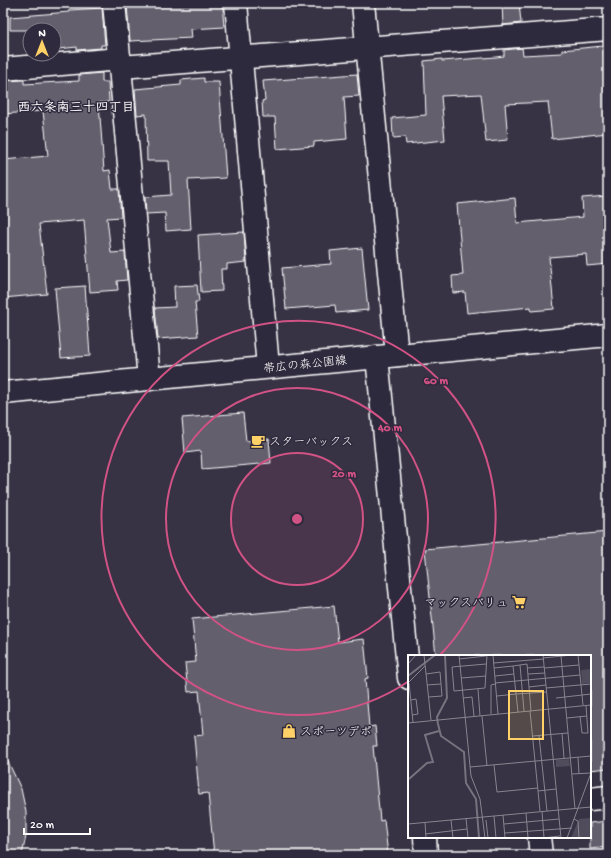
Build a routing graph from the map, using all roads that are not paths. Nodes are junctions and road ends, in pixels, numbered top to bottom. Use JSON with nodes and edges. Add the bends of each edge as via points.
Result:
{"nodes":[{"id":1,"x":114,"y":3,"type":"edge"},
{"id":2,"x":236,"y":3,"type":"edge"},
{"id":3,"x":363,"y":3,"type":"edge"},
{"id":4,"x":608,"y":29,"type":"edge"},
{"id":5,"x":368,"y":48,"type":"junction"},
{"id":6,"x":241,"y":58,"type":"junction"},
{"id":7,"x":120,"y":63,"type":"junction"},
{"id":8,"x":3,"y":69,"type":"edge"},
{"id":9,"x":608,"y":335,"type":"edge"},
{"id":10,"x":387,"y":356,"type":"junction"},
{"id":11,"x":268,"y":367,"type":"junction"},
{"id":12,"x":149,"y":379,"type":"junction"},
{"id":13,"x":3,"y":393,"type":"edge"},
{"id":14,"x":408,"y":663,"type":"edge"},
{"id":15,"x":608,"y":797,"type":"edge"},
{"id":16,"x":591,"y":799,"type":"edge"},
{"id":17,"x":425,"y":838,"type":"edge"},
{"id":18,"x":540,"y":838,"type":"edge"},
{"id":19,"x":426,"y":855,"type":"edge"},
{"id":20,"x":541,"y":855,"type":"edge"}],
"edges":[{"from":1,"to":7,"type":"street"},
{"from":2,"to":6,"type":"street"},
{"from":3,"to":5,"type":"street"},
{"from":4,"to":5,"type":"street"},
{"from":5,"to":6,"type":"street"},
{"from":5,"to":10,"type":"street"},
{"from":6,"to":7,"type":"street"},
{"from":6,"to":11,"type":"street"},
{"from":7,"to":8,"type":"street"},
{"from":7,"to":12,"type":"street"},
{"from":9,"to":10,"type":"street","name":"帯広の森公園線"},
{"from":10,"to":11,"type":"street","name":"帯広の森公園線"},
{"from":10,"to":14,"type":"street"},
{"from":11,"to":12,"type":"street","name":"帯広の森公園線"},
{"from":12,"to":13,"type":"street","name":"帯広の森公園線"},
{"from":15,"to":16,"type":"street"},
{"from":17,"to":19,"type":"street"},
{"from":18,"to":20,"type":"street"}]}
